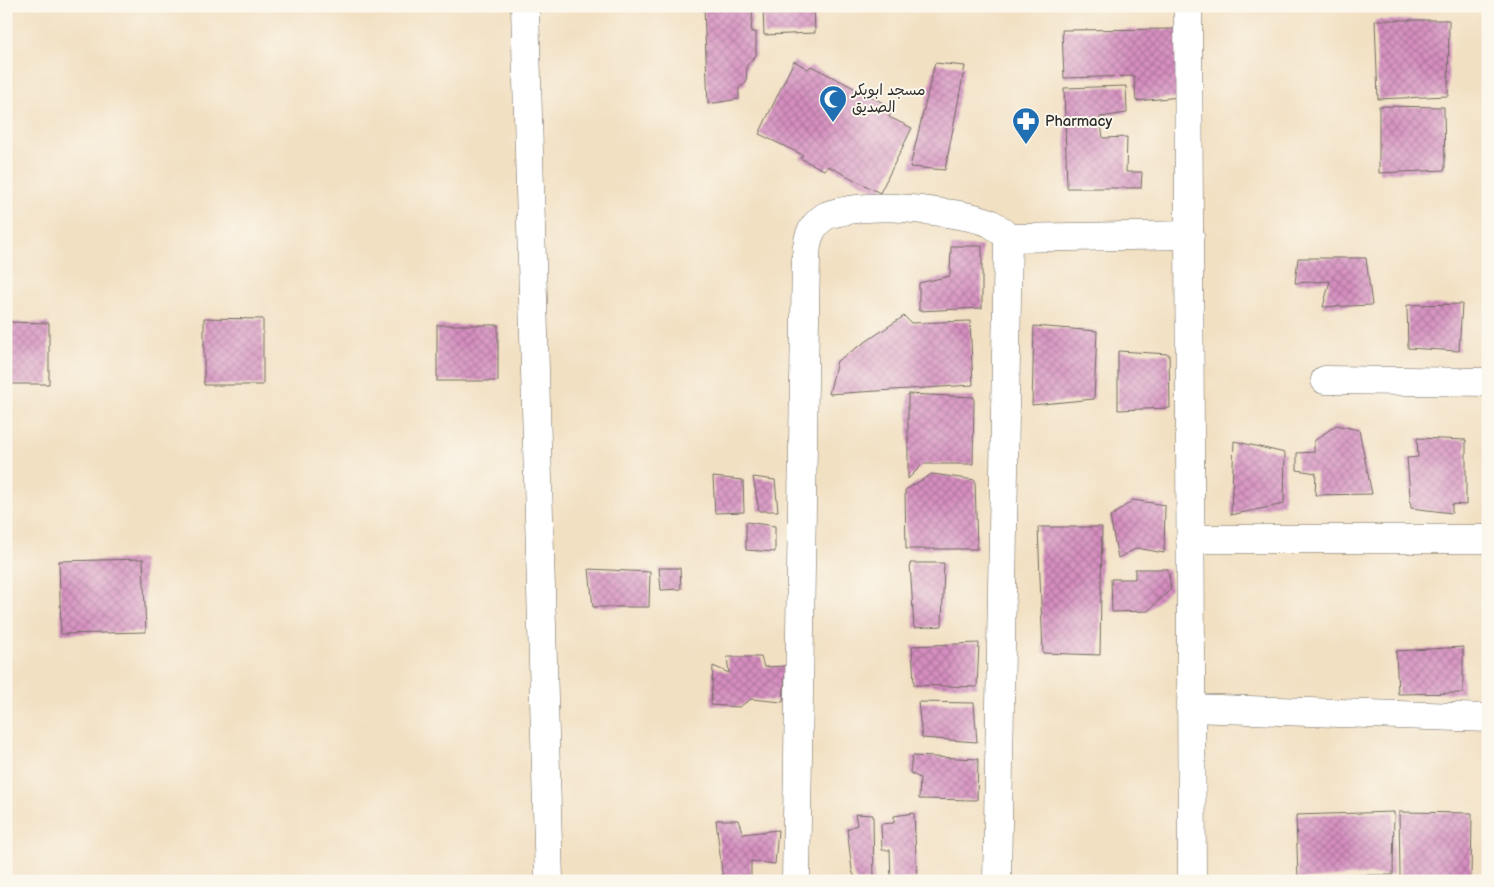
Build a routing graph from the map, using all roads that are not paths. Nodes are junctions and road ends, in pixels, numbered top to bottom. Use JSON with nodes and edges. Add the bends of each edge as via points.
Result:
{"nodes":[{"id":1,"x":525,"y":6,"type":"edge"},
{"id":2,"x":1188,"y":6,"type":"edge"},
{"id":3,"x":1190,"y":235,"type":"junction"},
{"id":4,"x":1008,"y":238,"type":"junction"},
{"id":5,"x":1325,"y":380,"type":"dead end"},
{"id":6,"x":1488,"y":382,"type":"edge"},
{"id":7,"x":1190,"y":539,"type":"junction"},
{"id":8,"x":1488,"y":539,"type":"edge"},
{"id":9,"x":1190,"y":708,"type":"junction"},
{"id":10,"x":1488,"y":718,"type":"edge"},
{"id":11,"x":549,"y":881,"type":"edge"},
{"id":12,"x":796,"y":881,"type":"edge"},
{"id":13,"x":997,"y":881,"type":"edge"},
{"id":14,"x":1192,"y":881,"type":"edge"}],
"edges":[{"from":1,"to":11,"type":"street"},
{"from":2,"to":3,"type":"street"},
{"from":3,"to":4,"type":"street"},
{"from":3,"to":7,"type":"street"},
{"from":4,"to":12,"type":"street","via":[[990,224],[966,216],[887,208],[826,215],[812,227],[807,239]]},
{"from":4,"to":13,"type":"street"},
{"from":5,"to":6,"type":"street"},
{"from":7,"to":8,"type":"street"},
{"from":7,"to":9,"type":"street"},
{"from":9,"to":10,"type":"street"},
{"from":9,"to":14,"type":"street"}]}
